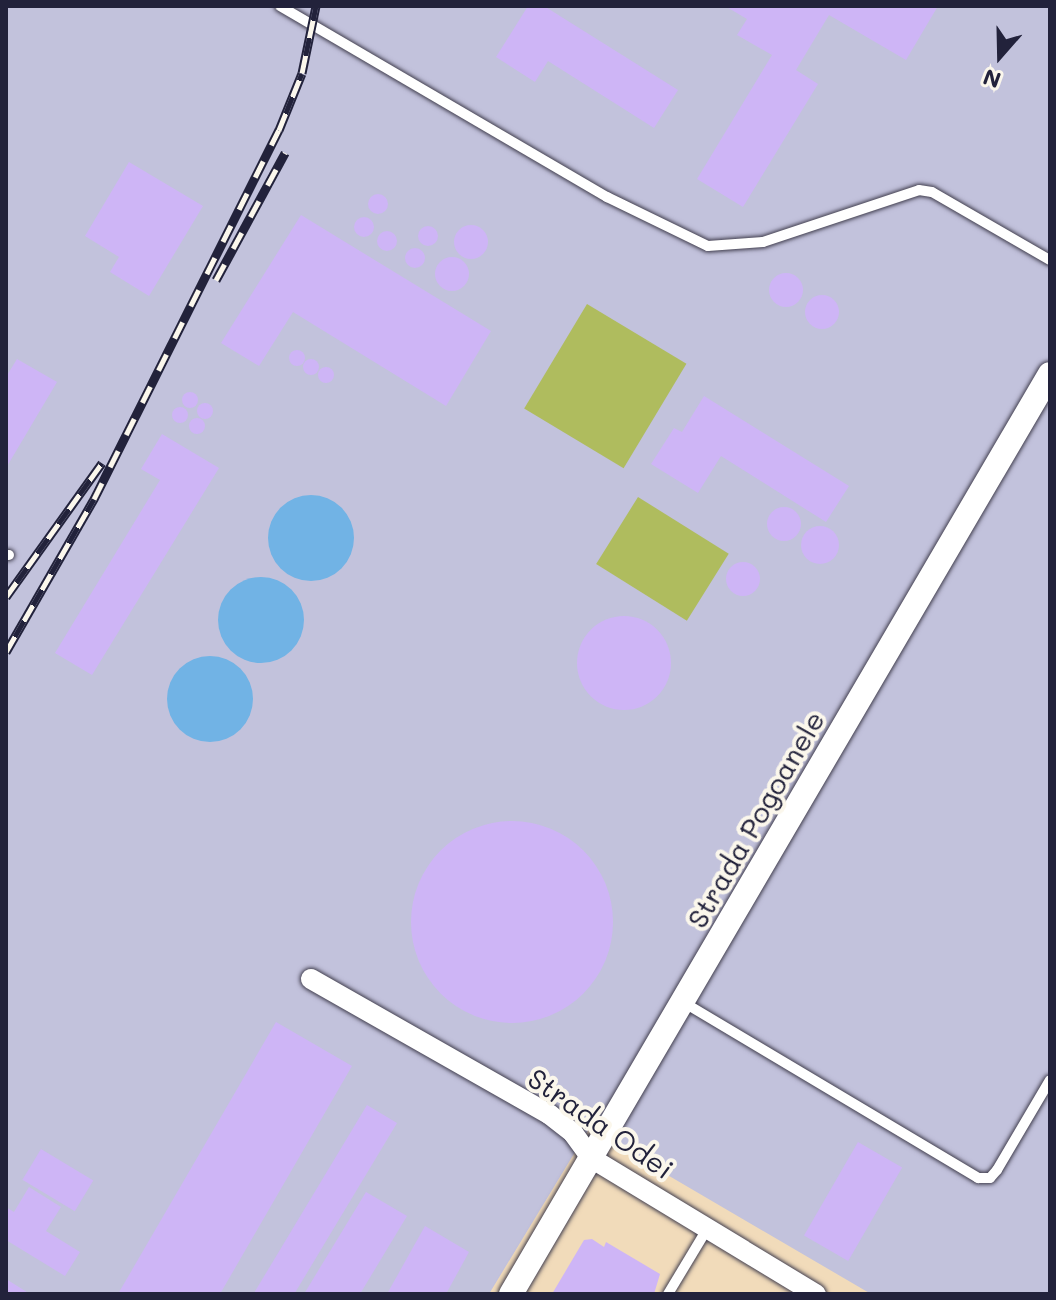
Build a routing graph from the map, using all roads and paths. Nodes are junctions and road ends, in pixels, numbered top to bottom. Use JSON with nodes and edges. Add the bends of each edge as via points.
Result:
{"nodes":[{"id":1,"x":280,"y":6,"type":"edge"},
{"id":2,"x":1050,"y":260,"type":"edge"},
{"id":3,"x":1050,"y":374,"type":"edge"},
{"id":4,"x":311,"y":979,"type":"dead end"},
{"id":5,"x":683,"y":1002,"type":"junction"},
{"id":6,"x":1050,"y":1080,"type":"edge"},
{"id":7,"x":591,"y":1158,"type":"junction"},
{"id":8,"x":707,"y":1229,"type":"junction"},
{"id":9,"x":511,"y":1294,"type":"edge"},
{"id":10,"x":668,"y":1294,"type":"edge"},
{"id":11,"x":816,"y":1294,"type":"edge"}],
"edges":[{"from":1,"to":2,"type":"lane","via":[[607,197],[708,246],[763,242],[919,190],[932,192]]},
{"from":3,"to":5,"type":"street","name":"Strada Pogoanele"},
{"from":4,"to":7,"type":"street","name":"Strada Odei","via":[[549,1114],[573,1133]]},
{"from":5,"to":6,"type":"lane","via":[[978,1178],[990,1178],[997,1170]]},
{"from":5,"to":7,"type":"street","name":"Strada Pogoanele"},
{"from":7,"to":8,"type":"street","name":"Strada Odei"},
{"from":7,"to":9,"type":"street","name":"Strada Pogoanele"},
{"from":8,"to":10,"type":"lane"},
{"from":8,"to":11,"type":"street","name":"Strada Odei"}]}
